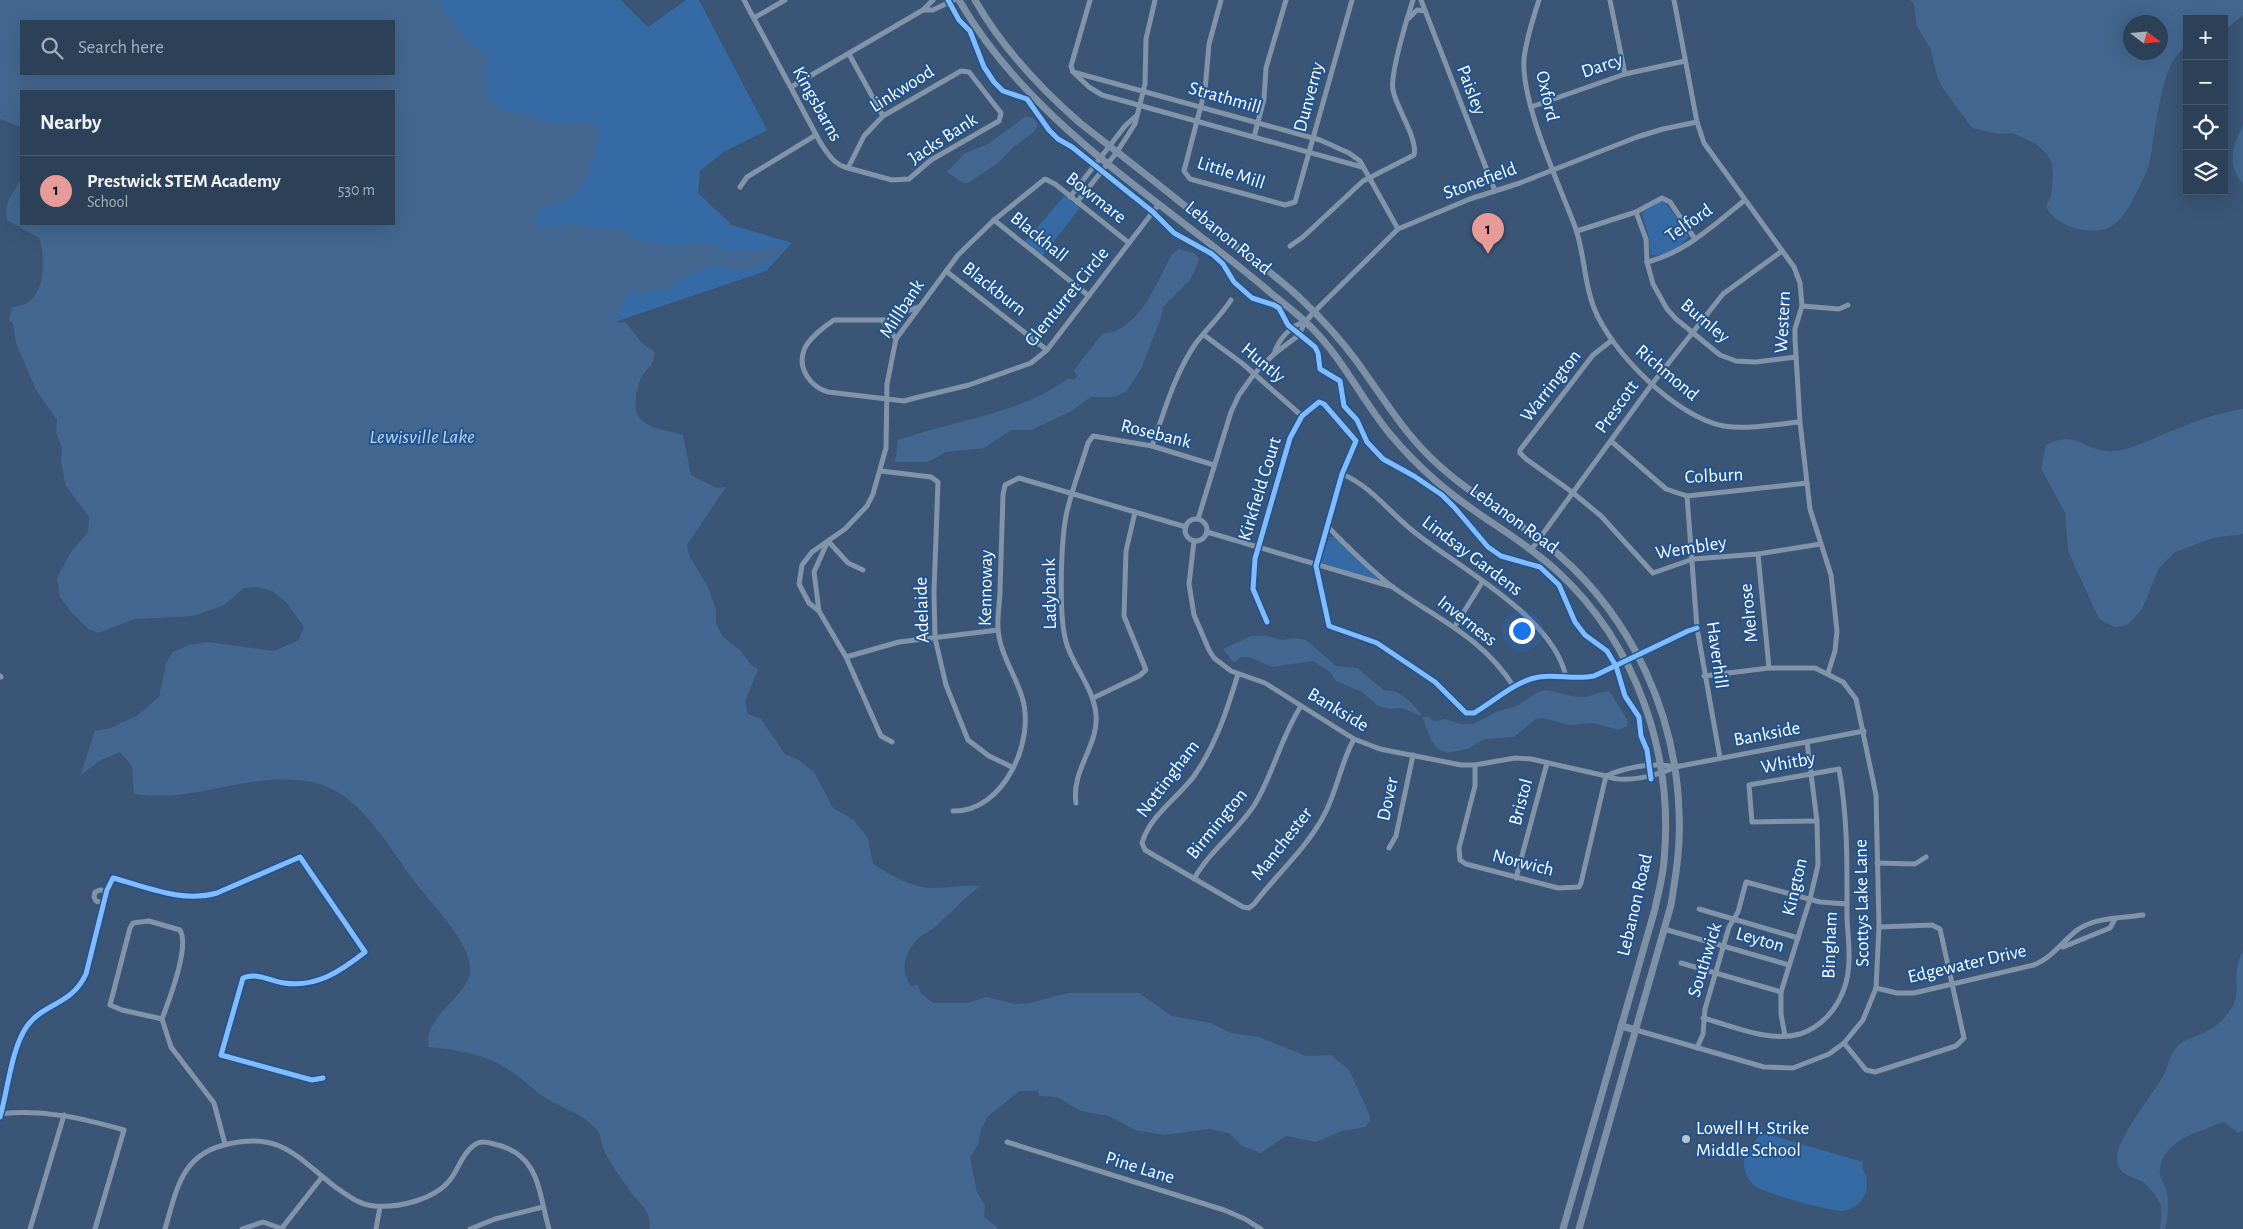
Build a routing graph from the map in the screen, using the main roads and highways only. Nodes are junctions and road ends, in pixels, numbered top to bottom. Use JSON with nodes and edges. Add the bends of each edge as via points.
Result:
{"nodes":[{"id":1,"x":960,"y":0,"type":"edge"},
{"id":2,"x":975,"y":0,"type":"edge"},
{"id":3,"x":1621,"y":1026,"type":"junction"},
{"id":4,"x":1636,"y":1030,"type":"junction"},
{"id":5,"x":1563,"y":1229,"type":"edge"},
{"id":6,"x":1579,"y":1229,"type":"edge"}],
"edges":[{"from":1,"to":3,"type":"main road","name":"Lebanon Road","via":[[1020,83],[1059,122],[1305,322],[1334,354],[1389,433],[1415,461],[1466,505],[1558,572],[1588,604],[1626,661],[1644,701],[1663,773],[1666,803],[1664,862],[1655,909]]},
{"from":2,"to":4,"type":"main road","name":"Lebanon Road","via":[[1024,69],[1049,95],[1301,299],[1354,358],[1408,435],[1462,486],[1562,557],[1595,591],[1621,626],[1638,655],[1664,717],[1675,766],[1679,813],[1678,859],[1671,905]]},
{"from":3,"to":4,"type":"main road"},
{"from":3,"to":5,"type":"main road","name":"Lebanon Road"},
{"from":4,"to":6,"type":"main road","name":"Lebanon Road"}]}
